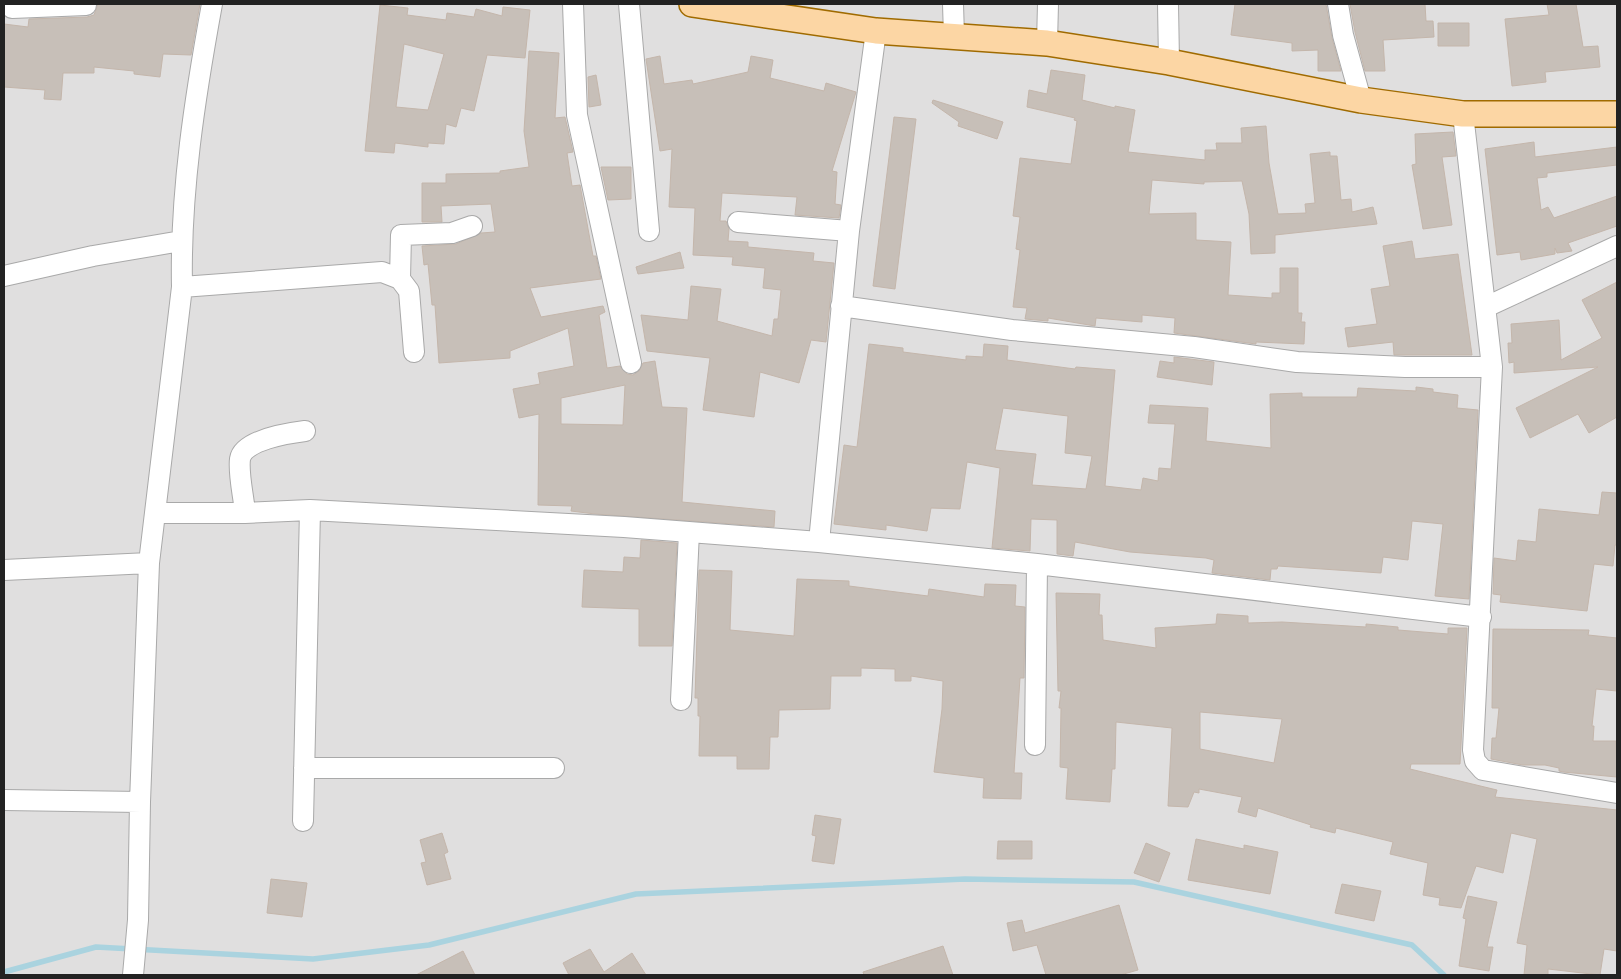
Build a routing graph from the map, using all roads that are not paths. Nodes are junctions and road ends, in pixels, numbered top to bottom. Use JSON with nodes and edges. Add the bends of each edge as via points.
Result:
{"nodes":[{"id":1,"x":12,"y":4,"type":"edge"},
{"id":2,"x":212,"y":4,"type":"edge"},
{"id":3,"x":573,"y":4,"type":"edge"},
{"id":4,"x":629,"y":4,"type":"edge"},
{"id":5,"x":692,"y":4,"type":"edge"},
{"id":6,"x":952,"y":4,"type":"edge"},
{"id":7,"x":1048,"y":4,"type":"edge"},
{"id":8,"x":1168,"y":4,"type":"edge"},
{"id":9,"x":1338,"y":4,"type":"edge"},
{"id":10,"x":86,"y":5,"type":"dead end"},
{"id":11,"x":746,"y":8,"type":"edge"},
{"id":12,"x":876,"y":32,"type":"junction"},
{"id":13,"x":954,"y":36,"type":"junction"},
{"id":14,"x":1047,"y":43,"type":"junction"},
{"id":15,"x":1169,"y":62,"type":"junction"},
{"id":16,"x":1361,"y":100,"type":"junction"},
{"id":17,"x":1463,"y":114,"type":"junction"},
{"id":18,"x":1617,"y":114,"type":"edge"},
{"id":19,"x":738,"y":222,"type":"dead end"},
{"id":20,"x":472,"y":226,"type":"dead end"},
{"id":21,"x":649,"y":231,"type":"dead end"},
{"id":22,"x":849,"y":231,"type":"junction"},
{"id":23,"x":181,"y":241,"type":"junction"},
{"id":24,"x":1617,"y":246,"type":"edge"},
{"id":25,"x":4,"y":276,"type":"edge"},
{"id":26,"x":400,"y":280,"type":"junction"},
{"id":27,"x":182,"y":287,"type":"junction"},
{"id":28,"x":842,"y":306,"type":"junction"},
{"id":29,"x":1486,"y":307,"type":"junction"},
{"id":30,"x":414,"y":352,"type":"dead end"},
{"id":31,"x":631,"y":363,"type":"dead end"},
{"id":32,"x":1492,"y":367,"type":"junction"},
{"id":33,"x":305,"y":431,"type":"dead end"},
{"id":34,"x":310,"y":510,"type":"junction"},
{"id":35,"x":156,"y":513,"type":"junction"},
{"id":36,"x":245,"y":514,"type":"junction"},
{"id":37,"x":690,"y":532,"type":"junction"},
{"id":38,"x":819,"y":542,"type":"junction"},
{"id":39,"x":149,"y":563,"type":"junction"},
{"id":40,"x":1037,"y":564,"type":"junction"},
{"id":41,"x":4,"y":570,"type":"edge"},
{"id":42,"x":1481,"y":617,"type":"junction"},
{"id":43,"x":682,"y":700,"type":"dead end"},
{"id":44,"x":1035,"y":746,"type":"dead end"},
{"id":45,"x":304,"y":768,"type":"junction"},
{"id":46,"x":554,"y":768,"type":"dead end"},
{"id":47,"x":1617,"y":793,"type":"edge"},
{"id":48,"x":4,"y":800,"type":"edge"},
{"id":49,"x":140,"y":802,"type":"junction"},
{"id":50,"x":303,"y":821,"type":"dead end"},
{"id":51,"x":134,"y":966,"type":"edge"}],
"edges":[{"from":1,"to":10,"type":"street","via":[[12,8]]},
{"from":2,"to":23,"type":"street","via":[[195,99]]},
{"from":3,"to":31,"type":"street","via":[[577,115]]},
{"from":4,"to":21,"type":"street"},
{"from":5,"to":11,"type":"main road"},
{"from":6,"to":13,"type":"street"},
{"from":7,"to":14,"type":"street"},
{"from":8,"to":15,"type":"street"},
{"from":9,"to":16,"type":"street"},
{"from":11,"to":12,"type":"main road"},
{"from":12,"to":13,"type":"main road"},
{"from":12,"to":22,"type":"street"},
{"from":13,"to":14,"type":"main road"},
{"from":14,"to":15,"type":"main road"},
{"from":15,"to":16,"type":"main road"},
{"from":16,"to":17,"type":"main road"},
{"from":17,"to":18,"type":"main road"},
{"from":17,"to":29,"type":"street"},
{"from":19,"to":22,"type":"street"},
{"from":20,"to":26,"type":"street","via":[[452,233],[401,236]]},
{"from":22,"to":28,"type":"street"},
{"from":23,"to":25,"type":"street"},
{"from":23,"to":27,"type":"street"},
{"from":24,"to":29,"type":"street"},
{"from":26,"to":27,"type":"street","via":[[382,272]]},
{"from":26,"to":30,"type":"street","via":[[410,291]]},
{"from":27,"to":35,"type":"street"},
{"from":28,"to":32,"type":"street","via":[[1012,330],[1194,347],[1297,362]]},
{"from":28,"to":38,"type":"street"},
{"from":29,"to":32,"type":"street"},
{"from":32,"to":42,"type":"street"},
{"from":33,"to":36,"type":"street","via":[[257,442],[244,450],[240,459]]},
{"from":34,"to":36,"type":"street"},
{"from":34,"to":37,"type":"street"},
{"from":34,"to":45,"type":"street"},
{"from":35,"to":36,"type":"street"},
{"from":35,"to":39,"type":"street"},
{"from":37,"to":38,"type":"street"},
{"from":37,"to":43,"type":"street"},
{"from":38,"to":40,"type":"street"},
{"from":39,"to":41,"type":"street"},
{"from":39,"to":49,"type":"street"},
{"from":40,"to":42,"type":"street"},
{"from":40,"to":44,"type":"street"},
{"from":42,"to":47,"type":"street","via":[[1475,761],[1483,770]]},
{"from":45,"to":46,"type":"street"},
{"from":45,"to":50,"type":"street"},
{"from":48,"to":49,"type":"street"},
{"from":49,"to":51,"type":"street"}]}
